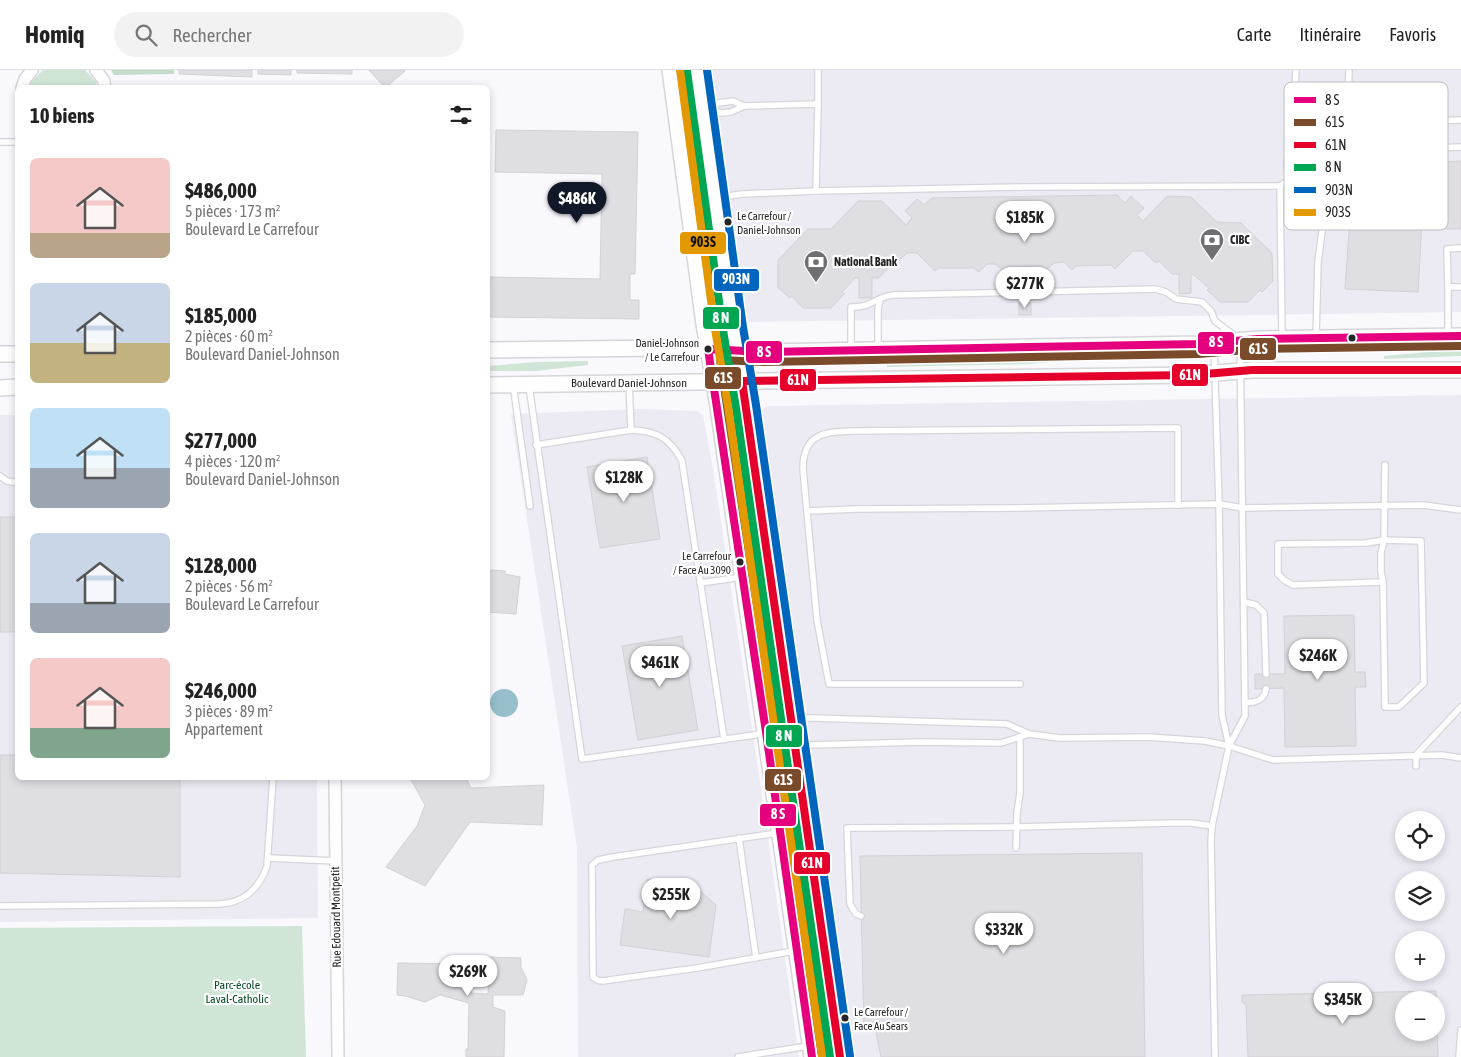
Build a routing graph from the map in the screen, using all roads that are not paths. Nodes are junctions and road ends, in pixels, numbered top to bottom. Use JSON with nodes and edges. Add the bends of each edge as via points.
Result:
{"nodes":[{"id":1,"x":32,"y":70,"type":"edge"},
{"id":2,"x":96,"y":70,"type":"edge"},
{"id":3,"x":670,"y":70,"type":"edge"},
{"id":4,"x":697,"y":70,"type":"edge"},
{"id":5,"x":818,"y":70,"type":"edge"},
{"id":6,"x":23,"y":85,"type":"edge"},
{"id":7,"x":105,"y":85,"type":"edge"},
{"id":8,"x":674,"y":102,"type":"junction"},
{"id":9,"x":818,"y":104,"type":"junction"},
{"id":10,"x":702,"y":106,"type":"junction"},
{"id":11,"x":744,"y":106,"type":"junction"},
{"id":12,"x":1448,"y":120,"type":"edge"},
{"id":13,"x":1461,"y":120,"type":"edge"},
{"id":14,"x":0,"y":142,"type":"edge"},
{"id":15,"x":15,"y":142,"type":"edge"},
{"id":16,"x":1448,"y":147,"type":"edge"},
{"id":17,"x":1461,"y":147,"type":"edge"},
{"id":18,"x":1284,"y":183,"type":"edge"},
{"id":19,"x":1280,"y":186,"type":"junction"},
{"id":20,"x":816,"y":191,"type":"junction"},
{"id":21,"x":714,"y":198,"type":"junction"},
{"id":22,"x":1322,"y":230,"type":"edge"},
{"id":23,"x":1461,"y":248,"type":"edge"},
{"id":24,"x":1448,"y":287,"type":"junction"},
{"id":25,"x":1461,"y":287,"type":"edge"},
{"id":26,"x":880,"y":299,"type":"junction"},
{"id":27,"x":1455,"y":337,"type":"edge"},
{"id":28,"x":1316,"y":338,"type":"junction"},
{"id":29,"x":1282,"y":339,"type":"junction"},
{"id":30,"x":1240,"y":340,"type":"junction"},
{"id":31,"x":1214,"y":342,"type":"junction"},
{"id":32,"x":708,"y":349,"type":"junction"},
{"id":33,"x":490,"y":350,"type":"edge"},
{"id":34,"x":851,"y":350,"type":"junction"},
{"id":35,"x":878,"y":350,"type":"junction"},
{"id":36,"x":737,"y":351,"type":"junction"},
{"id":37,"x":0,"y":354,"type":"edge"},
{"id":38,"x":15,"y":354,"type":"edge"},
{"id":39,"x":1461,"y":370,"type":"edge"},
{"id":40,"x":1241,"y":371,"type":"junction"},
{"id":41,"x":1215,"y":373,"type":"junction"},
{"id":42,"x":742,"y":381,"type":"junction"},
{"id":43,"x":629,"y":382,"type":"junction"},
{"id":44,"x":714,"y":382,"type":"junction"},
{"id":45,"x":513,"y":384,"type":"junction"},
{"id":46,"x":529,"y":384,"type":"junction"},
{"id":47,"x":490,"y":385,"type":"edge"},
{"id":48,"x":0,"y":388,"type":"edge"},
{"id":49,"x":15,"y":388,"type":"edge"},
{"id":50,"x":631,"y":430,"type":"junction"},
{"id":51,"x":536,"y":444,"type":"junction"},
{"id":52,"x":1385,"y":464,"type":"dead end"},
{"id":53,"x":0,"y":476,"type":"edge"},
{"id":54,"x":15,"y":482,"type":"edge"},
{"id":55,"x":1219,"y":504,"type":"junction"},
{"id":56,"x":1178,"y":505,"type":"junction"},
{"id":57,"x":1383,"y":505,"type":"junction"},
{"id":58,"x":530,"y":506,"type":"dead end"},
{"id":59,"x":1243,"y":508,"type":"junction"},
{"id":60,"x":1461,"y":510,"type":"edge"},
{"id":61,"x":808,"y":512,"type":"junction"},
{"id":62,"x":1384,"y":540,"type":"junction"},
{"id":63,"x":742,"y":577,"type":"junction"},
{"id":64,"x":1383,"y":582,"type":"junction"},
{"id":65,"x":700,"y":583,"type":"junction"},
{"id":66,"x":1244,"y":602,"type":"junction"},
{"id":67,"x":1266,"y":674,"type":"dead end"},
{"id":68,"x":1020,"y":684,"type":"dead end"},
{"id":69,"x":1266,"y":688,"type":"dead end"},
{"id":70,"x":1245,"y":703,"type":"junction"},
{"id":71,"x":1461,"y":707,"type":"edge"},
{"id":72,"x":792,"y":723,"type":"junction"},
{"id":73,"x":1029,"y":734,"type":"junction"},
{"id":74,"x":762,"y":735,"type":"junction"},
{"id":75,"x":1020,"y":737,"type":"junction"},
{"id":76,"x":724,"y":739,"type":"junction"},
{"id":77,"x":795,"y":743,"type":"junction"},
{"id":78,"x":1229,"y":746,"type":"junction"},
{"id":79,"x":1416,"y":755,"type":"junction"},
{"id":80,"x":1461,"y":758,"type":"edge"},
{"id":81,"x":1416,"y":766,"type":"dead end"},
{"id":82,"x":273,"y":780,"type":"edge"},
{"id":83,"x":335,"y":780,"type":"edge"},
{"id":84,"x":1212,"y":826,"type":"junction"},
{"id":85,"x":1016,"y":827,"type":"junction"},
{"id":86,"x":780,"y":832,"type":"junction"},
{"id":87,"x":739,"y":838,"type":"junction"},
{"id":88,"x":1016,"y":848,"type":"dead end"},
{"id":89,"x":268,"y":858,"type":"junction"},
{"id":90,"x":336,"y":861,"type":"junction"},
{"id":91,"x":0,"y":906,"type":"edge"},
{"id":92,"x":861,"y":916,"type":"dead end"},
{"id":93,"x":823,"y":946,"type":"junction"},
{"id":94,"x":797,"y":951,"type":"junction"},
{"id":95,"x":756,"y":958,"type":"junction"},
{"id":96,"x":1461,"y":1030,"type":"edge"},
{"id":97,"x":811,"y":1051,"type":"edge"},
{"id":98,"x":338,"y":1057,"type":"edge"},
{"id":99,"x":738,"y":1057,"type":"edge"},
{"id":100,"x":840,"y":1057,"type":"edge"},
{"id":101,"x":1215,"y":1057,"type":"edge"},
{"id":102,"x":1459,"y":1057,"type":"edge"}],
"edges":[{"from":1,"to":6,"type":"street"},
{"from":2,"to":7,"type":"street"},
{"from":3,"to":8,"type":"street"},
{"from":4,"to":10,"type":"street"},
{"from":5,"to":9,"type":"lane"},
{"from":8,"to":10,"type":"lane"},
{"from":8,"to":32,"type":"street"},
{"from":9,"to":11,"type":"lane"},
{"from":9,"to":20,"type":"lane"},
{"from":10,"to":11,"type":"lane","via":[[733,102]]},
{"from":10,"to":11,"type":"lane","via":[[722,113]]},
{"from":10,"to":21,"type":"street"},
{"from":12,"to":13,"type":"lane"},
{"from":14,"to":15,"type":"lane"},
{"from":16,"to":17,"type":"lane"},
{"from":18,"to":19,"type":"lane"},
{"from":19,"to":20,"type":"lane"},
{"from":19,"to":29,"type":"lane"},
{"from":20,"to":21,"type":"lane"},
{"from":21,"to":36,"type":"street"},
{"from":22,"to":28,"type":"lane"},
{"from":23,"to":24,"type":"lane","via":[[1447,248]]},
{"from":24,"to":25,"type":"lane"},
{"from":24,"to":27,"type":"lane"},
{"from":26,"to":30,"type":"lane","via":[[893,295],[1156,289],[1176,299],[1202,302],[1215,321]]},
{"from":26,"to":34,"type":"lane","via":[[865,307],[851,307]]},
{"from":26,"to":35,"type":"lane"},
{"from":27,"to":28,"type":"street"},
{"from":28,"to":29,"type":"street"},
{"from":29,"to":30,"type":"street"},
{"from":30,"to":31,"type":"street"},
{"from":30,"to":40,"type":"lane"},
{"from":31,"to":35,"type":"street"},
{"from":31,"to":41,"type":"lane"},
{"from":32,"to":33,"type":"street"},
{"from":32,"to":36,"type":"street"},
{"from":32,"to":44,"type":"street"},
{"from":34,"to":35,"type":"street"},
{"from":34,"to":36,"type":"street"},
{"from":36,"to":42,"type":"street"},
{"from":37,"to":38,"type":"street"},
{"from":39,"to":40,"type":"street","name":"Boulevard Daniel-Johnson"},
{"from":40,"to":41,"type":"street","name":"Boulevard Daniel-Johnson"},
{"from":40,"to":59,"type":"lane"},
{"from":41,"to":42,"type":"street","name":"Boulevard Daniel-Johnson"},
{"from":41,"to":55,"type":"lane"},
{"from":42,"to":44,"type":"street","name":"Boulevard Daniel-Johnson"},
{"from":42,"to":72,"type":"street"},
{"from":43,"to":44,"type":"street","name":"Boulevard Daniel-Johnson"},
{"from":43,"to":46,"type":"street","name":"Boulevard Daniel-Johnson"},
{"from":43,"to":50,"type":"lane"},
{"from":44,"to":63,"type":"street"},
{"from":45,"to":46,"type":"street","name":"Boulevard Daniel-Johnson"},
{"from":45,"to":47,"type":"street","name":"Boulevard Daniel-Johnson"},
{"from":45,"to":58,"type":"lane"},
{"from":46,"to":51,"type":"lane"},
{"from":48,"to":49,"type":"street"},
{"from":50,"to":51,"type":"lane"},
{"from":50,"to":65,"type":"lane","via":[[662,437],[682,461]]},
{"from":51,"to":76,"type":"lane","via":[[582,759]]},
{"from":52,"to":57,"type":"lane"},
{"from":53,"to":54,"type":"lane"},
{"from":55,"to":56,"type":"lane"},
{"from":55,"to":59,"type":"lane"},
{"from":55,"to":78,"type":"lane","via":[[1222,718]]},
{"from":56,"to":61,"type":"lane"},
{"from":56,"to":61,"type":"lane","via":[[1178,428],[855,431],[826,432],[809,446],[803,460]]},
{"from":57,"to":59,"type":"lane"},
{"from":57,"to":60,"type":"lane","via":[[1423,505]]},
{"from":57,"to":62,"type":"lane"},
{"from":59,"to":66,"type":"lane"},
{"from":61,"to":68,"type":"lane","via":[[817,620],[829,684]]},
{"from":62,"to":64,"type":"lane","via":[[1381,553]]},
{"from":62,"to":64,"type":"lane","via":[[1278,544],[1278,574],[1293,585]]},
{"from":62,"to":64,"type":"lane","via":[[1421,541],[1424,683],[1398,707],[1385,707]]},
{"from":63,"to":65,"type":"lane"},
{"from":63,"to":74,"type":"street"},
{"from":65,"to":76,"type":"lane"},
{"from":66,"to":67,"type":"lane","via":[[1256,605],[1264,613]]},
{"from":66,"to":70,"type":"lane"},
{"from":69,"to":70,"type":"lane","via":[[1259,701]]},
{"from":70,"to":78,"type":"lane","via":[[1245,716]]},
{"from":71,"to":79,"type":"lane"},
{"from":72,"to":73,"type":"lane","via":[[813,718],[1007,724]]},
{"from":72,"to":74,"type":"lane"},
{"from":72,"to":77,"type":"street"},
{"from":73,"to":75,"type":"lane"},
{"from":73,"to":78,"type":"lane","via":[[1077,739],[1148,737]]},
{"from":74,"to":76,"type":"lane"},
{"from":74,"to":77,"type":"lane"},
{"from":74,"to":86,"type":"street"},
{"from":75,"to":77,"type":"lane","via":[[1001,743]]},
{"from":75,"to":85,"type":"lane"},
{"from":77,"to":93,"type":"street"},
{"from":78,"to":79,"type":"lane","via":[[1272,760]]},
{"from":78,"to":84,"type":"lane"},
{"from":79,"to":80,"type":"lane"},
{"from":79,"to":81,"type":"lane"},
{"from":82,"to":89,"type":"lane"},
{"from":83,"to":90,"type":"street","name":"Rue Edouard Montpetit"},
{"from":84,"to":85,"type":"lane","via":[[1172,823]]},
{"from":84,"to":101,"type":"lane"},
{"from":85,"to":88,"type":"lane"},
{"from":85,"to":92,"type":"lane","via":[[847,828],[850,904]]},
{"from":86,"to":87,"type":"lane"},
{"from":86,"to":94,"type":"street"},
{"from":87,"to":95,"type":"lane"},
{"from":87,"to":95,"type":"lane","via":[[594,862],[593,977],[602,981]]},
{"from":89,"to":90,"type":"lane"},
{"from":89,"to":91,"type":"lane","via":[[264,874],[251,892],[237,902]]},
{"from":90,"to":98,"type":"street","name":"Rue Edouard Montpetit"},
{"from":93,"to":94,"type":"lane"},
{"from":93,"to":100,"type":"street"},
{"from":94,"to":95,"type":"lane"},
{"from":94,"to":97,"type":"street"},
{"from":96,"to":102,"type":"lane"},
{"from":97,"to":99,"type":"lane"}]}
